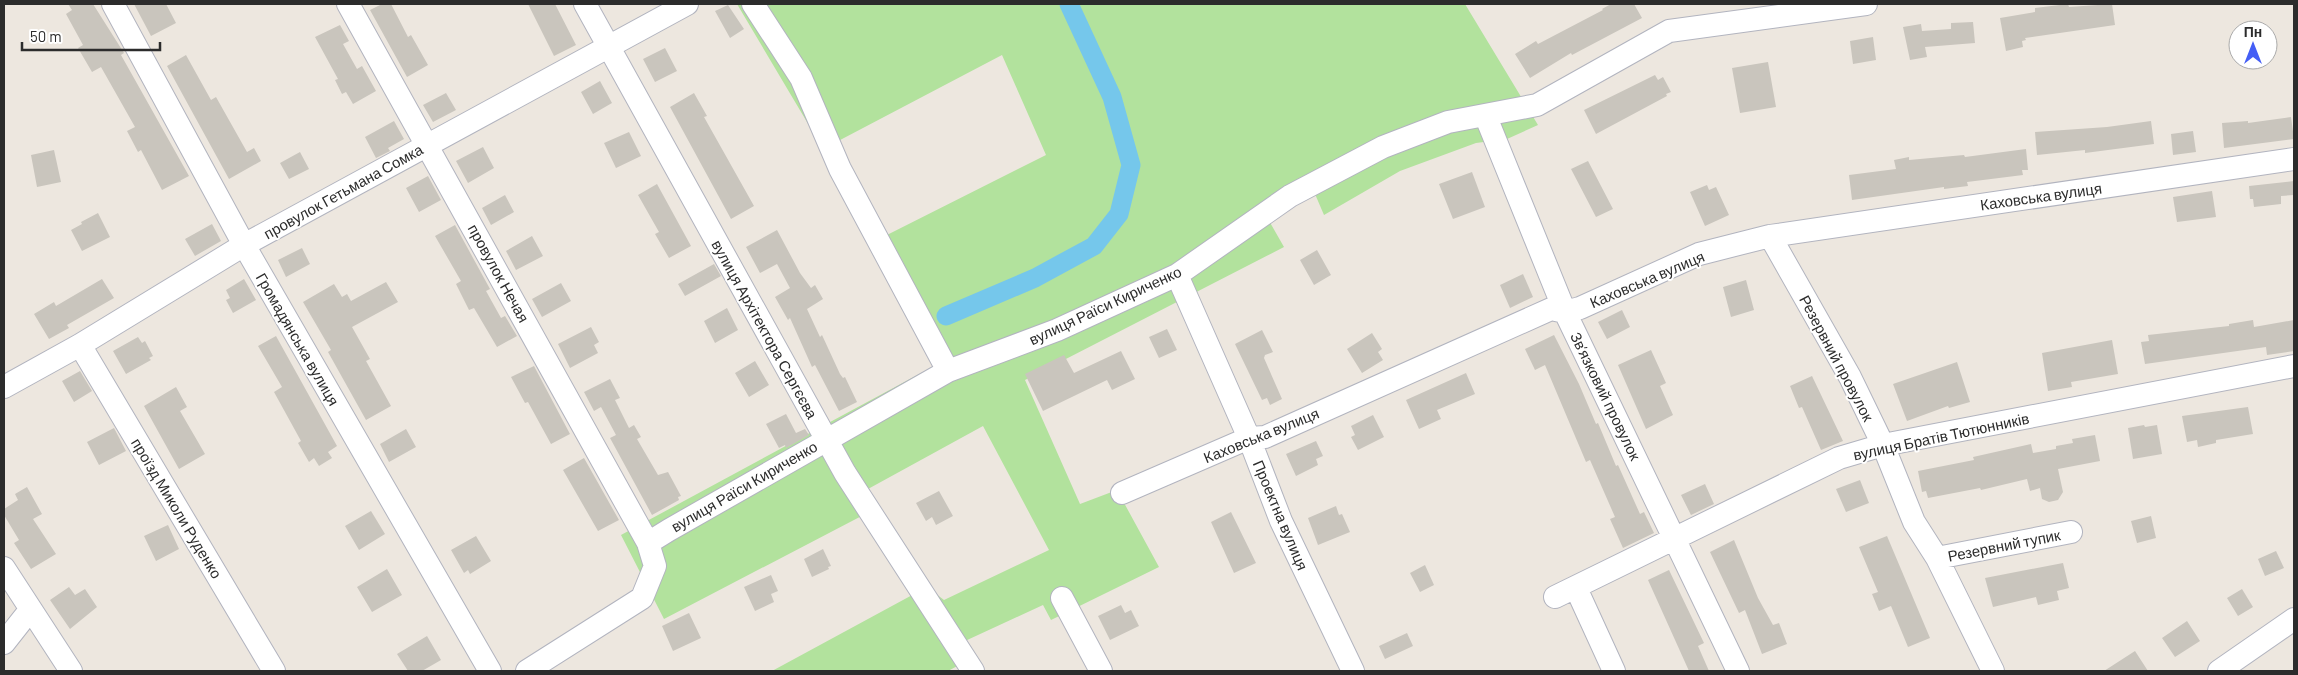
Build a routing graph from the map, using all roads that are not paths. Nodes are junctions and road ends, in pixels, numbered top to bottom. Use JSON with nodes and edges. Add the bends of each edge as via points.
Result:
{"nodes":[{"id":1,"x":114,"y":4,"type":"edge"},
{"id":2,"x":348,"y":4,"type":"edge"},
{"id":3,"x":585,"y":4,"type":"edge"},
{"id":4,"x":687,"y":4,"type":"edge"},
{"id":5,"x":753,"y":4,"type":"edge"},
{"id":6,"x":1866,"y":4,"type":"edge"},
{"id":7,"x":607,"y":46,"type":"junction"},
{"id":8,"x":1486,"y":117,"type":"junction"},
{"id":9,"x":428,"y":145,"type":"junction"},
{"id":10,"x":2294,"y":159,"type":"edge"},
{"id":11,"x":1770,"y":236,"type":"junction"},
{"id":12,"x":244,"y":246,"type":"junction"},
{"id":13,"x":1177,"y":275,"type":"junction"},
{"id":14,"x":1565,"y":312,"type":"junction"},
{"id":15,"x":80,"y":344,"type":"junction"},
{"id":16,"x":2294,"y":366,"type":"edge"},
{"id":17,"x":948,"y":371,"type":"junction"},
{"id":18,"x":4,"y":387,"type":"edge"},
{"id":19,"x":1249,"y":438,"type":"junction"},
{"id":20,"x":826,"y":439,"type":"junction"},
{"id":21,"x":1882,"y":445,"type":"junction"},
{"id":22,"x":1122,"y":493,"type":"dead end"},
{"id":23,"x":2071,"y":532,"type":"dead end"},
{"id":24,"x":1674,"y":538,"type":"junction"},
{"id":25,"x":648,"y":543,"type":"junction"},
{"id":26,"x":1937,"y":558,"type":"junction"},
{"id":27,"x":4,"y":568,"type":"edge"},
{"id":28,"x":1576,"y":588,"type":"junction"},
{"id":29,"x":1555,"y":597,"type":"dead end"},
{"id":30,"x":1062,"y":598,"type":"dead end"},
{"id":31,"x":30,"y":610,"type":"junction"},
{"id":32,"x":2294,"y":619,"type":"edge"},
{"id":33,"x":4,"y":643,"type":"edge"},
{"id":34,"x":71,"y":671,"type":"edge"},
{"id":35,"x":274,"y":671,"type":"edge"},
{"id":36,"x":490,"y":671,"type":"edge"},
{"id":37,"x":528,"y":671,"type":"edge"},
{"id":38,"x":973,"y":671,"type":"edge"},
{"id":39,"x":1101,"y":671,"type":"edge"},
{"id":40,"x":1353,"y":671,"type":"edge"},
{"id":41,"x":1614,"y":671,"type":"edge"},
{"id":42,"x":1738,"y":671,"type":"edge"},
{"id":43,"x":1993,"y":671,"type":"edge"},
{"id":44,"x":2219,"y":671,"type":"edge"}],
"edges":[{"from":1,"to":12,"type":"street","name":"Громадянська вулиця"},
{"from":2,"to":9,"type":"street","name":"провулок Нечая"},
{"from":3,"to":7,"type":"street","name":"вулиця Архітектора Сергєєва"},
{"from":4,"to":7,"type":"street","name":"провулок Гетьмана Сомка"},
{"from":5,"to":17,"type":"street","via":[[801,78],[840,169]]},
{"from":6,"to":8,"type":"street","name":"вулиця Раїси Кириченко","via":[[1668,31],[1537,105]]},
{"from":7,"to":9,"type":"street","name":"провулок Гетьмана Сомка"},
{"from":7,"to":20,"type":"street","name":"вулиця Архітектора Сергєєва"},
{"from":8,"to":13,"type":"street","name":"вулиця Раїси Кириченко","via":[[1448,122],[1383,147],[1290,196]]},
{"from":8,"to":14,"type":"street","name":"Звʼязковий провулок"},
{"from":9,"to":12,"type":"street","name":"провулок Гетьмана Сомка"},
{"from":9,"to":25,"type":"street","name":"провулок Нечая"},
{"from":10,"to":11,"type":"street","name":"Каховська вулиця"},
{"from":11,"to":14,"type":"street","name":"Каховська вулиця","via":[[1698,254]]},
{"from":11,"to":21,"type":"street","name":"Резервний провулок","via":[[1850,377]]},
{"from":12,"to":15,"type":"street","name":"провулок Гетьмана Сомка"},
{"from":12,"to":36,"type":"street","name":"Громадянська вулиця"},
{"from":13,"to":17,"type":"street","name":"вулиця Раїси Кириченко","via":[[1057,330]]},
{"from":13,"to":19,"type":"street","name":"Проектна вулиця"},
{"from":14,"to":19,"type":"street","name":"Каховська вулиця","via":[[1551,309],[1265,437]]},
{"from":14,"to":24,"type":"street","name":"Звʼязковий провулок"},
{"from":15,"to":18,"type":"street","name":"провулок Гетьмана Сомка"},
{"from":15,"to":35,"type":"street","name":"проїзд Миколи Руденко"},
{"from":16,"to":21,"type":"street","name":"вулиця Братів Тютюнників"},
{"from":17,"to":20,"type":"street","name":"вулиця Раїси Кириченко"},
{"from":19,"to":22,"type":"street","name":"Каховська вулиця"},
{"from":19,"to":40,"type":"street","name":"Проектна вулиця","via":[[1281,521]]},
{"from":20,"to":25,"type":"street","name":"вулиця Раїси Кириченко"},
{"from":20,"to":38,"type":"street","name":"вулиця Архітектора Сергєєва"},
{"from":21,"to":24,"type":"street","name":"вулиця Братів Тютюнників","via":[[1839,458]]},
{"from":21,"to":26,"type":"street","name":"Резервний провулок","via":[[1914,522]]},
{"from":23,"to":26,"type":"street","name":"Резервний тупик"},
{"from":24,"to":28,"type":"street","name":"вулиця Братів Тютюнників"},
{"from":24,"to":42,"type":"street","name":"Звʼязковий провулок"},
{"from":25,"to":37,"type":"street","via":[[655,566],[642,598]]},
{"from":26,"to":43,"type":"street","name":"Резервний провулок"},
{"from":27,"to":31,"type":"street"},
{"from":28,"to":29,"type":"street","name":"вулиця Братів Тютюнників"},
{"from":28,"to":41,"type":"street"},
{"from":30,"to":39,"type":"street"},
{"from":31,"to":33,"type":"street"},
{"from":31,"to":34,"type":"street"},
{"from":32,"to":44,"type":"street"}]}
